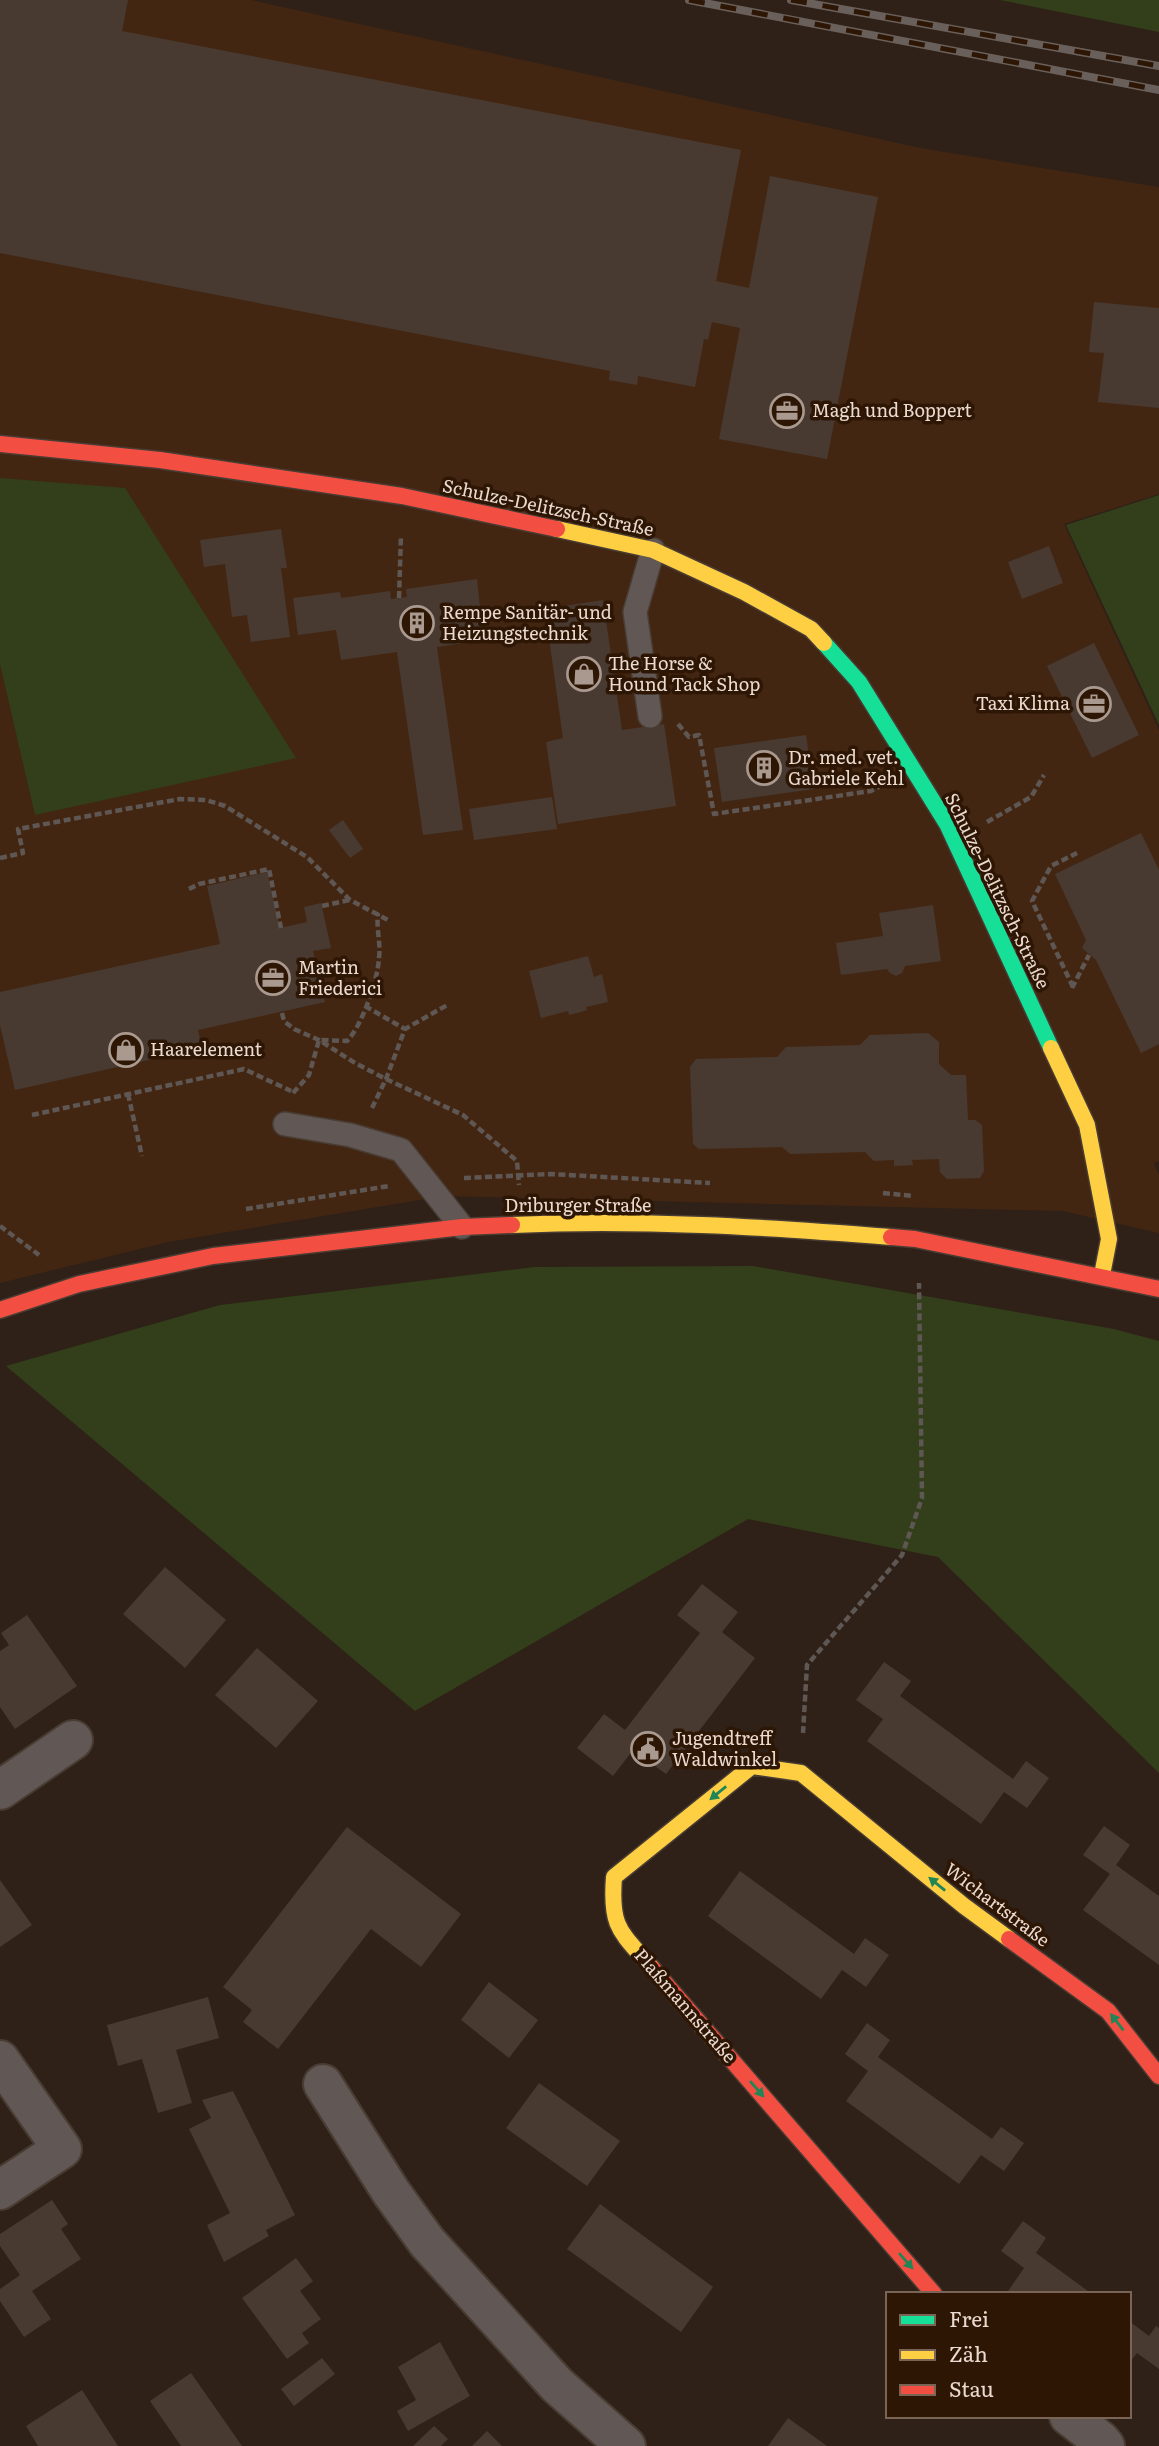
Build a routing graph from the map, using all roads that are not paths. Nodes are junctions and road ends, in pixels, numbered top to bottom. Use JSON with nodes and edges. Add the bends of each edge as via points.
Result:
{"nodes":[{"id":1,"x":0,"y":444,"type":"edge"},
{"id":2,"x":653,"y":550,"type":"junction"},
{"id":3,"x":650,"y":716,"type":"dead end"},
{"id":4,"x":285,"y":1124,"type":"dead end"},
{"id":5,"x":462,"y":1227,"type":"junction"},
{"id":6,"x":1102,"y":1275,"type":"junction"},
{"id":7,"x":1159,"y":1289,"type":"edge"},
{"id":8,"x":0,"y":1310,"type":"edge"},
{"id":9,"x":73,"y":1740,"type":"dead end"},
{"id":10,"x":801,"y":1773,"type":"joint"},
{"id":11,"x":0,"y":1790,"type":"edge"},
{"id":12,"x":0,"y":2060,"type":"edge"},
{"id":13,"x":1159,"y":2076,"type":"edge"},
{"id":14,"x":323,"y":2084,"type":"dead end"},
{"id":15,"x":0,"y":2190,"type":"edge"},
{"id":16,"x":932,"y":2292,"type":"edge"},
{"id":17,"x":1072,"y":2418,"type":"edge"},
{"id":18,"x":626,"y":2446,"type":"edge"},
{"id":19,"x":1105,"y":2446,"type":"edge"}],
"edges":[{"from":1,"to":2,"type":"street","name":"Schulze-Delitzsch-Straße","via":[[160,460],[402,496]]},
{"from":2,"to":3,"type":"lane","via":[[635,612]]},
{"from":2,"to":6,"type":"street","name":"Schulze-Delitzsch-Straße","via":[[811,629],[859,682],[947,824],[1087,1125],[1110,1239]]},
{"from":4,"to":5,"type":"lane","via":[[401,1150]]},
{"from":5,"to":6,"type":"street","name":"Driburger Straße","via":[[550,1223],[768,1227],[915,1239]]},
{"from":5,"to":8,"type":"street","name":"Driburger Straße","via":[[213,1256],[79,1284]]},
{"from":6,"to":7,"type":"street","name":"Driburger Straße"},
{"from":9,"to":11,"type":"street"},
{"from":13,"to":10,"type":"street","name":"Wichartstraße","one_way":true,"via":[[1108,2011],[964,1906]]},
{"from":10,"to":16,"type":"street","name":"Plaßmannstraße","one_way":true,"via":[[752,1766],[614,1877],[612,1904],[618,1929]]},
{"from":12,"to":15,"type":"street","via":[[61,2149]]},
{"from":14,"to":18,"type":"street","via":[[427,2242],[557,2385]]},
{"from":17,"to":19,"type":"street"}]}
